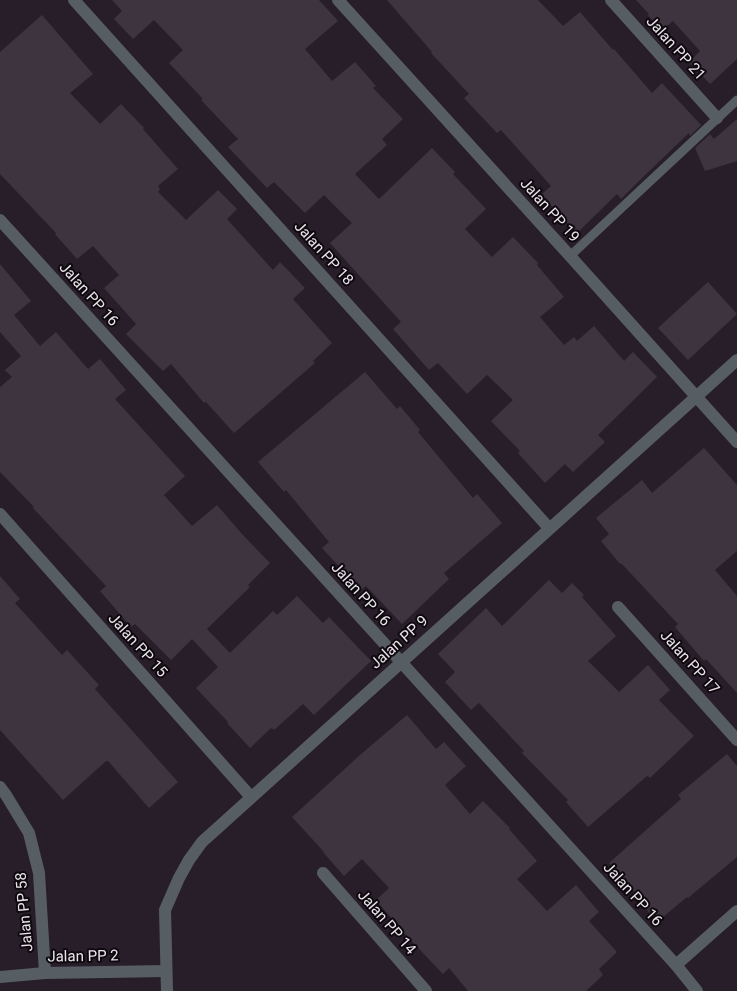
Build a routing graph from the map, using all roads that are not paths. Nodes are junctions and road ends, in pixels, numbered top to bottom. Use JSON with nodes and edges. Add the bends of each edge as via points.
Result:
{"nodes":[{"id":1,"x":74,"y":0,"type":"edge"},
{"id":2,"x":338,"y":0,"type":"edge"},
{"id":3,"x":611,"y":0,"type":"edge"},
{"id":4,"x":737,"y":100,"type":"edge"},
{"id":5,"x":717,"y":118,"type":"junction"},
{"id":6,"x":0,"y":220,"type":"edge"},
{"id":7,"x":570,"y":256,"type":"junction"},
{"id":8,"x":737,"y":360,"type":"edge"},
{"id":9,"x":696,"y":397,"type":"junction"},
{"id":10,"x":737,"y":442,"type":"edge"},
{"id":11,"x":0,"y":514,"type":"edge"},
{"id":12,"x":550,"y":528,"type":"junction"},
{"id":13,"x":618,"y":607,"type":"dead end"},
{"id":14,"x":401,"y":662,"type":"junction"},
{"id":15,"x":737,"y":740,"type":"edge"},
{"id":16,"x":2,"y":794,"type":"edge"},
{"id":17,"x":251,"y":797,"type":"junction"},
{"id":18,"x":323,"y":874,"type":"dead end"},
{"id":19,"x":737,"y":911,"type":"edge"},
{"id":20,"x":676,"y":966,"type":"junction"},
{"id":21,"x":166,"y":971,"type":"junction"},
{"id":22,"x":45,"y":973,"type":"junction"},
{"id":23,"x":0,"y":977,"type":"edge"},
{"id":24,"x":167,"y":991,"type":"edge"},
{"id":25,"x":426,"y":991,"type":"edge"},
{"id":26,"x":697,"y":991,"type":"edge"}],
"edges":[{"from":1,"to":12,"type":"street","name":"Jalan PP 18"},
{"from":2,"to":7,"type":"street","name":"Jalan PP 19"},
{"from":3,"to":5,"type":"street","name":"Jalan PP 21"},
{"from":4,"to":5,"type":"lane"},
{"from":5,"to":7,"type":"lane"},
{"from":6,"to":14,"type":"street","name":"Jalan PP 16"},
{"from":7,"to":9,"type":"street","name":"Jalan PP 19"},
{"from":8,"to":9,"type":"street","name":"Jalan PP 9"},
{"from":9,"to":10,"type":"street","name":"Jalan PP 19"},
{"from":9,"to":12,"type":"street","name":"Jalan PP 9"},
{"from":11,"to":17,"type":"street","name":"Jalan PP 15"},
{"from":12,"to":14,"type":"street","name":"Jalan PP 9"},
{"from":13,"to":15,"type":"street","name":"Jalan PP 17"},
{"from":14,"to":17,"type":"street","name":"Jalan PP 9"},
{"from":14,"to":20,"type":"street","name":"Jalan PP 16"},
{"from":16,"to":22,"type":"street","name":"Jalan PP 58","via":[[29,833],[39,873]]},
{"from":17,"to":21,"type":"street","name":"Jalan PP 9","via":[[202,842],[179,878],[165,910]]},
{"from":18,"to":25,"type":"street","name":"Jalan PP 14"},
{"from":19,"to":20,"type":"street"},
{"from":20,"to":26,"type":"street","name":"Jalan PP 16"},
{"from":21,"to":22,"type":"street","name":"Jalan PP 2"},
{"from":21,"to":24,"type":"street","name":"Jalan PP 9"},
{"from":22,"to":23,"type":"street","name":"Jalan PP 2"}]}
